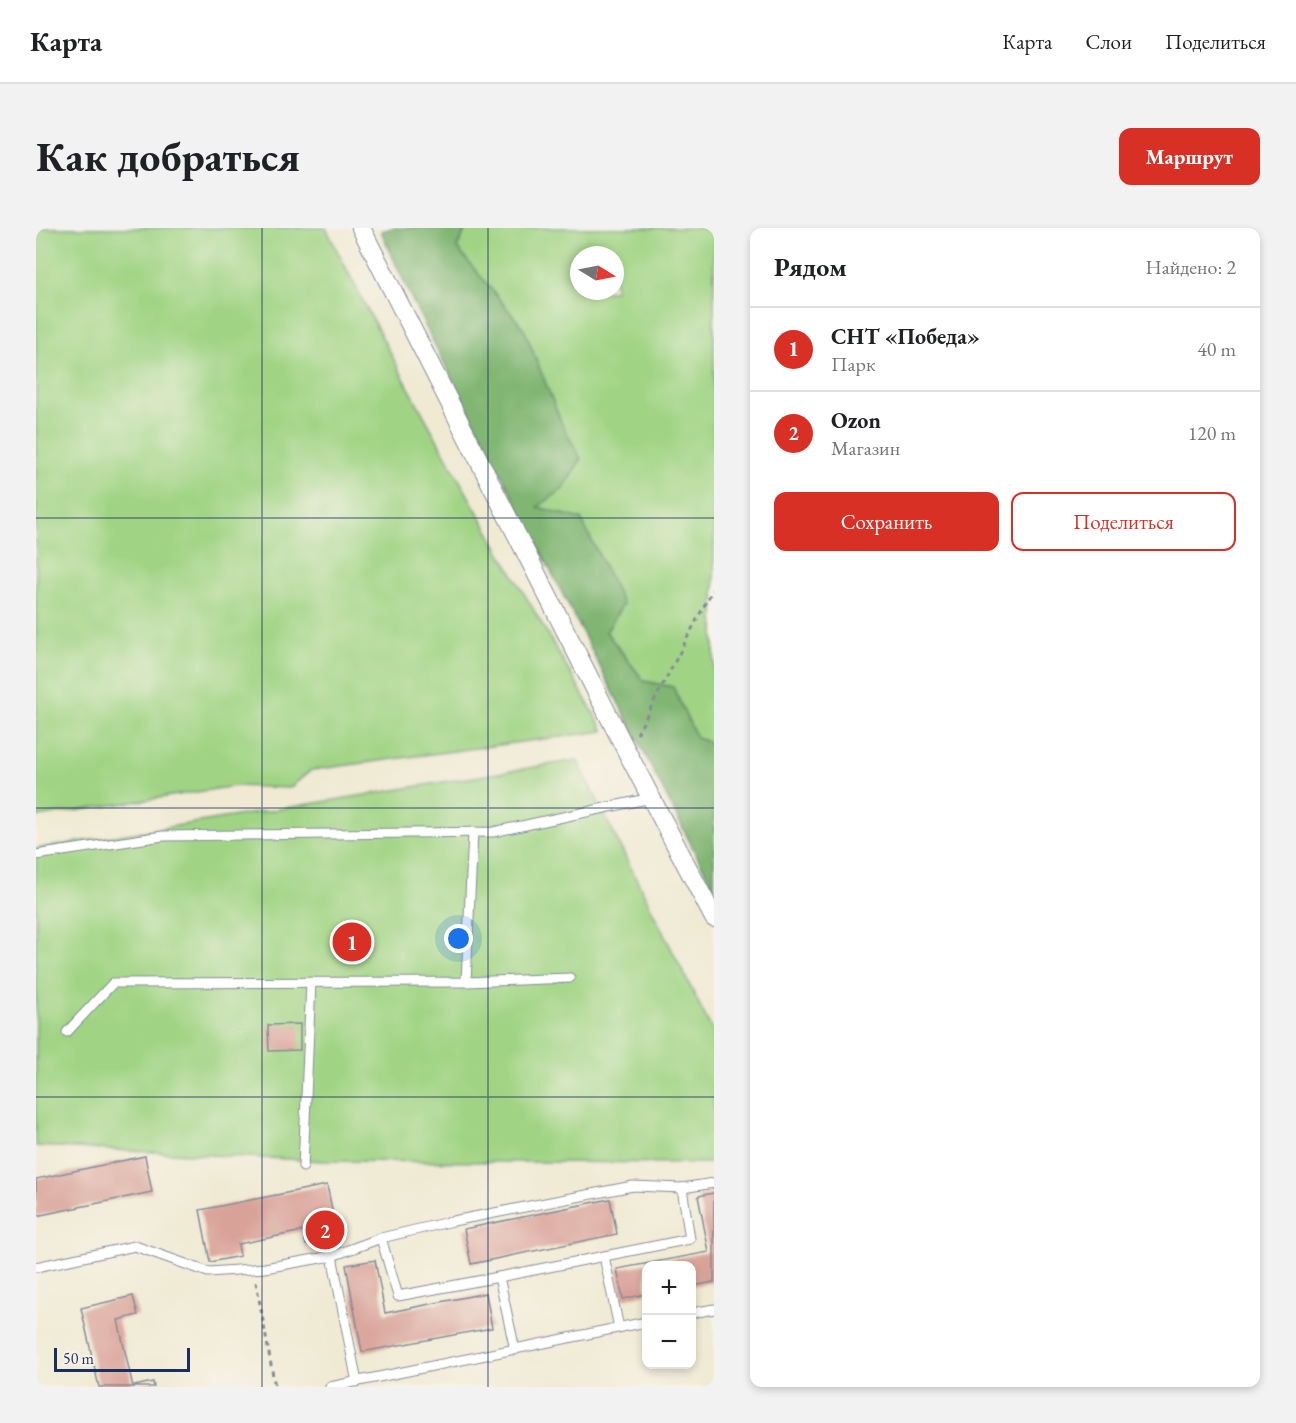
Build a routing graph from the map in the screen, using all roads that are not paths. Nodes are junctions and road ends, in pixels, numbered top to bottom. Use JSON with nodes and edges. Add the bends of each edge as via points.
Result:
{"nodes":[{"id":1,"x":361,"y":228,"type":"edge"},
{"id":2,"x":651,"y":798,"type":"junction"},
{"id":3,"x":473,"y":832,"type":"junction"},
{"id":4,"x":36,"y":855,"type":"edge"},
{"id":5,"x":714,"y":918,"type":"edge"},
{"id":6,"x":570,"y":978,"type":"dead end"},
{"id":7,"x":311,"y":982,"type":"junction"},
{"id":8,"x":466,"y":982,"type":"junction"},
{"id":9,"x":68,"y":1032,"type":"dead end"},
{"id":10,"x":303,"y":1167,"type":"dead end"},
{"id":11,"x":714,"y":1183,"type":"edge"},
{"id":12,"x":682,"y":1188,"type":"junction"},
{"id":13,"x":381,"y":1238,"type":"junction"},
{"id":14,"x":332,"y":1256,"type":"junction"},
{"id":15,"x":604,"y":1256,"type":"junction"},
{"id":16,"x":36,"y":1267,"type":"edge"},
{"id":17,"x":499,"y":1277,"type":"junction"},
{"id":18,"x":714,"y":1309,"type":"edge"},
{"id":19,"x":696,"y":1312,"type":"edge"},
{"id":20,"x":642,"y":1323,"type":"edge"},
{"id":21,"x":619,"y":1328,"type":"junction"},
{"id":22,"x":514,"y":1350,"type":"junction"},
{"id":23,"x":357,"y":1382,"type":"junction"},
{"id":24,"x":330,"y":1387,"type":"edge"}],
"edges":[{"from":1,"to":2,"type":"street"},
{"from":2,"to":3,"type":"lane","via":[[494,832]]},
{"from":2,"to":5,"type":"street"},
{"from":3,"to":4,"type":"lane","via":[[163,836]]},
{"from":3,"to":8,"type":"lane"},
{"from":6,"to":8,"type":"lane"},
{"from":7,"to":8,"type":"lane"},
{"from":7,"to":9,"type":"lane","via":[[113,983]]},
{"from":7,"to":10,"type":"lane"},
{"from":11,"to":12,"type":"lane"},
{"from":12,"to":13,"type":"lane","via":[[633,1186]]},
{"from":12,"to":15,"type":"lane","via":[[690,1239]]},
{"from":13,"to":14,"type":"lane"},
{"from":13,"to":17,"type":"lane","via":[[398,1296]]},
{"from":14,"to":16,"type":"lane","via":[[208,1272],[135,1246]]},
{"from":14,"to":23,"type":"lane"},
{"from":15,"to":17,"type":"lane"},
{"from":15,"to":21,"type":"lane"},
{"from":17,"to":22,"type":"lane"},
{"from":18,"to":19,"type":"lane"},
{"from":20,"to":21,"type":"lane"},
{"from":21,"to":22,"type":"lane"},
{"from":22,"to":23,"type":"lane"},
{"from":23,"to":24,"type":"lane"}]}
